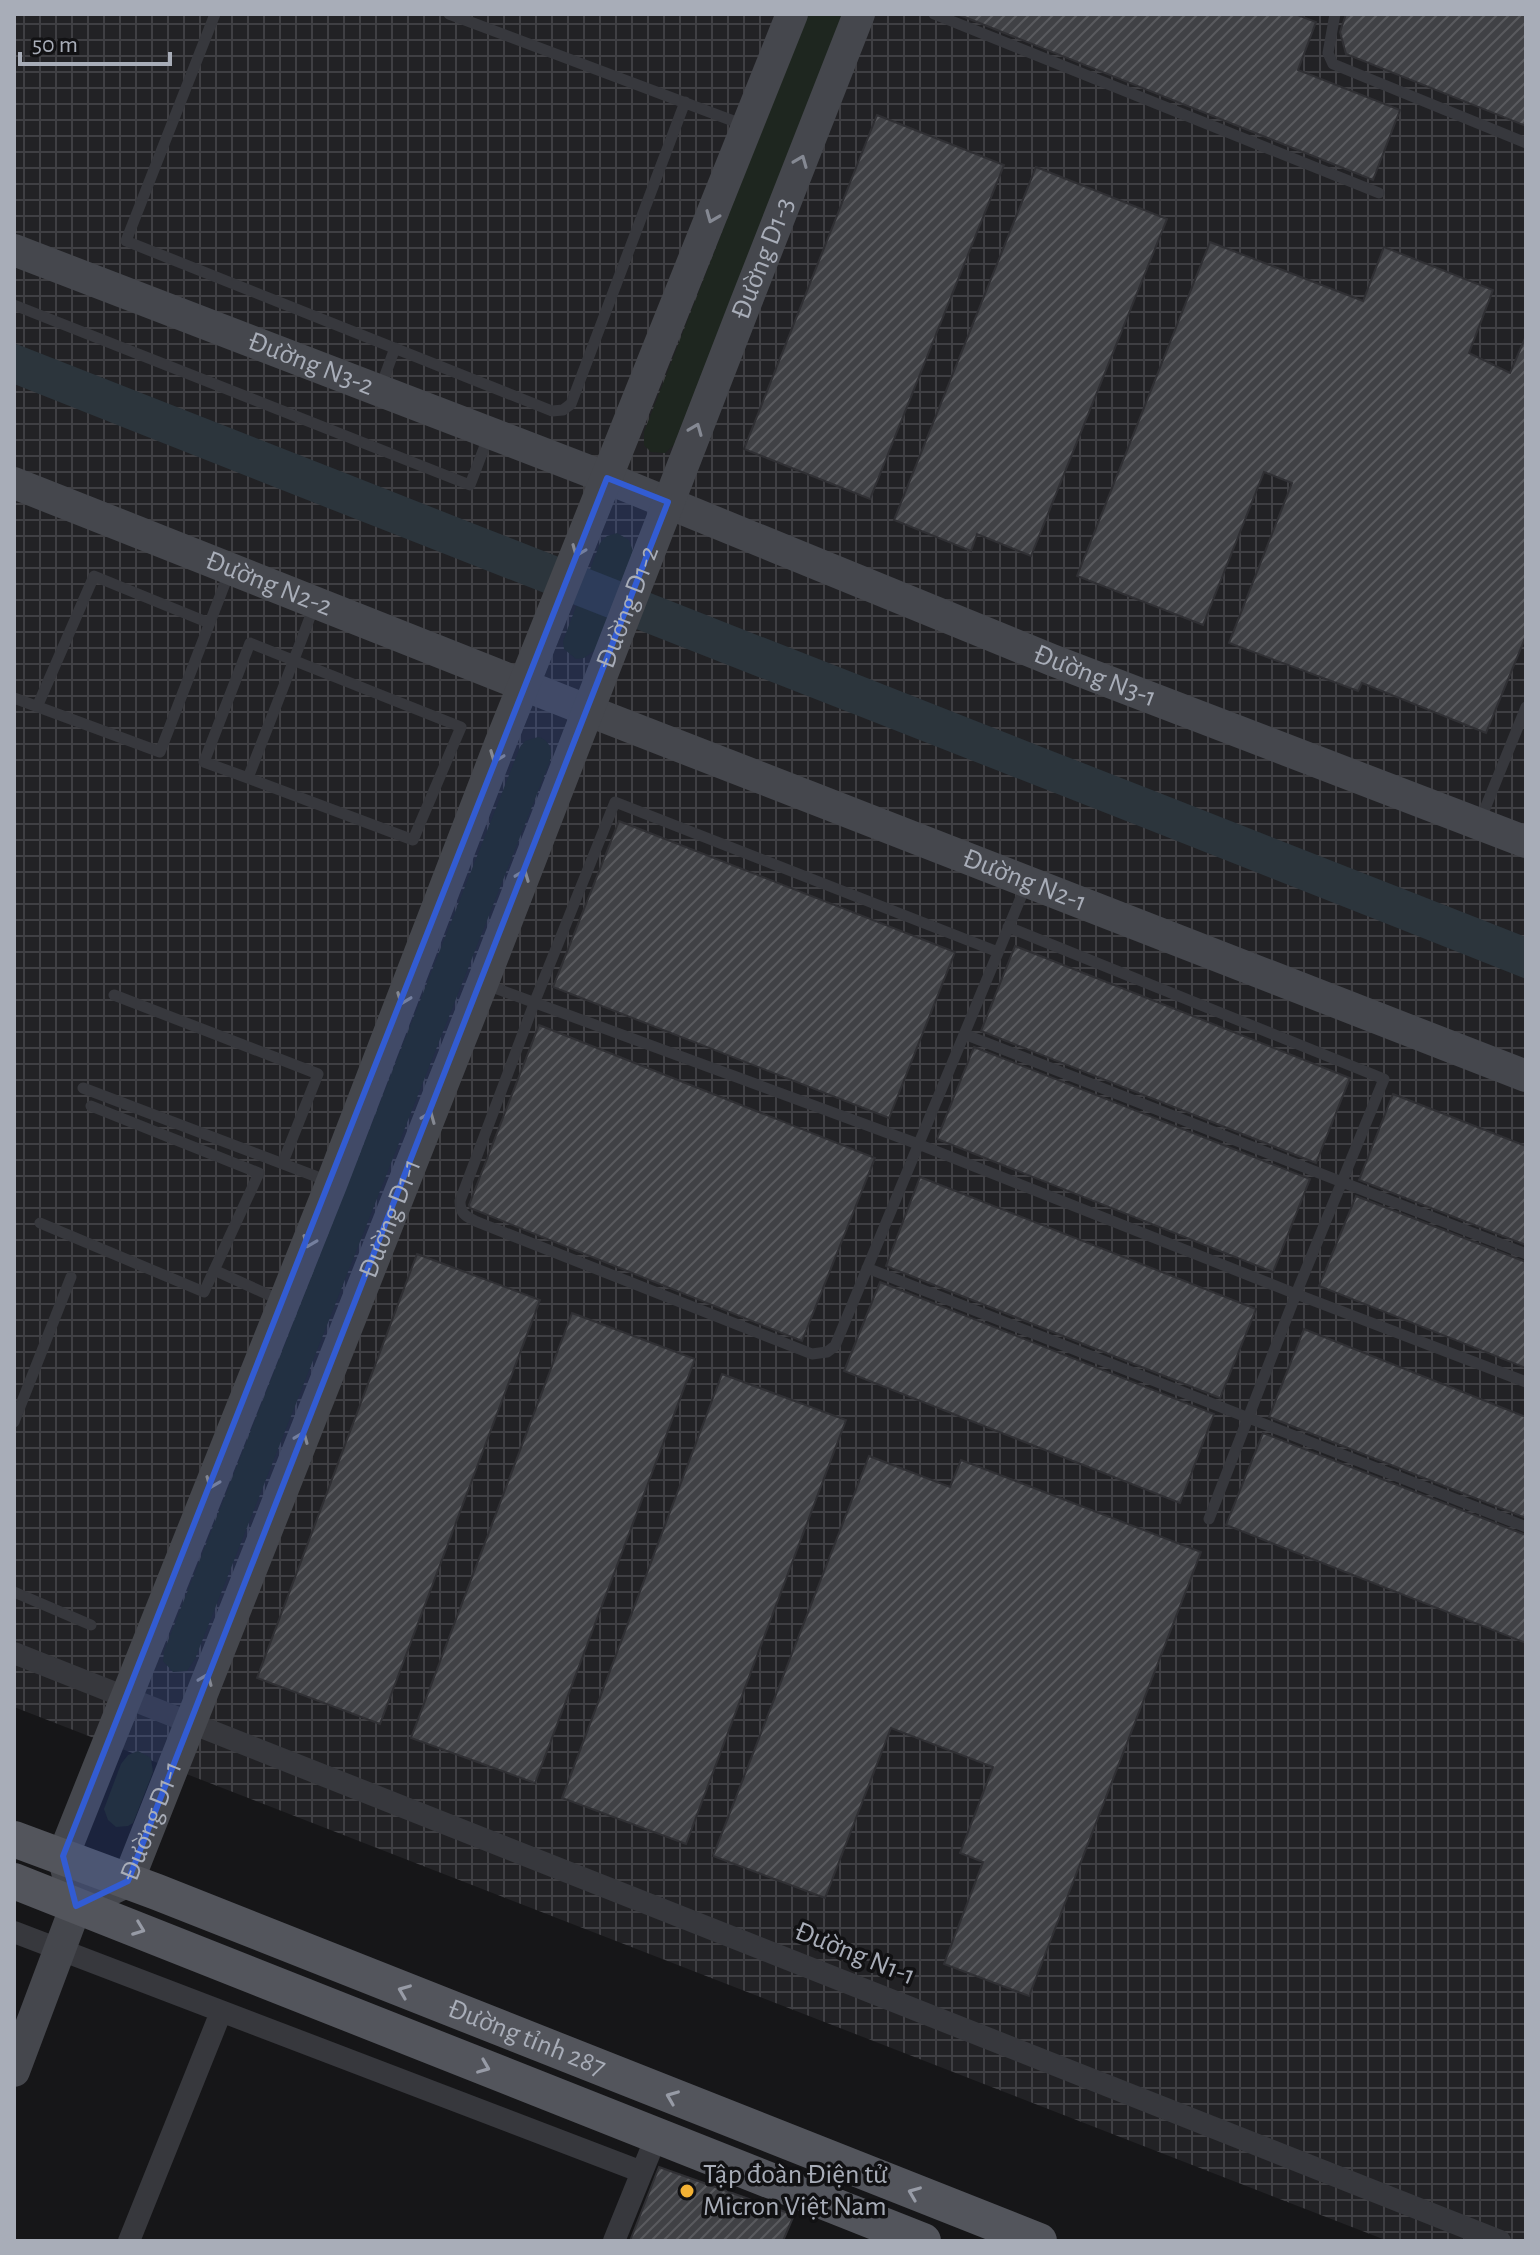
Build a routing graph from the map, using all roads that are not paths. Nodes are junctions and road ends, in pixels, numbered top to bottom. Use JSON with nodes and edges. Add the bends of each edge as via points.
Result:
{"nodes":[{"id":1,"x":215,"y":14,"type":"edge"},
{"id":2,"x":449,"y":14,"type":"edge"},
{"id":3,"x":792,"y":14,"type":"edge"},
{"id":4,"x":859,"y":14,"type":"edge"},
{"id":5,"x":934,"y":14,"type":"edge"},
{"id":6,"x":1335,"y":14,"type":"edge"},
{"id":7,"x":685,"y":102,"type":"junction"},
{"id":8,"x":748,"y":126,"type":"junction"},
{"id":9,"x":1526,"y":143,"type":"edge"},
{"id":10,"x":1379,"y":193,"type":"dead end"},
{"id":11,"x":14,"y":250,"type":"edge"},
{"id":12,"x":14,"y":305,"type":"edge"},
{"id":13,"x":395,"y":348,"type":"junction"},
{"id":14,"x":379,"y":392,"type":"junction"},
{"id":15,"x":489,"y":434,"type":"junction"},
{"id":16,"x":607,"y":478,"type":"junction"},
{"id":17,"x":14,"y":483,"type":"edge"},
{"id":18,"x":668,"y":502,"type":"junction"},
{"id":19,"x":231,"y":568,"type":"junction"},
{"id":20,"x":316,"y":602,"type":"junction"},
{"id":21,"x":209,"y":623,"type":"junction"},
{"id":22,"x":294,"y":659,"type":"junction"},
{"id":23,"x":525,"y":684,"type":"junction"},
{"id":24,"x":14,"y":698,"type":"edge"},
{"id":25,"x":37,"y":707,"type":"junction"},
{"id":26,"x":1526,"y":707,"type":"edge"},
{"id":27,"x":589,"y":711,"type":"junction"},
{"id":28,"x":248,"y":778,"type":"junction"},
{"id":29,"x":1479,"y":824,"type":"junction"},
{"id":30,"x":1526,"y":842,"type":"edge"},
{"id":31,"x":1028,"y":881,"type":"junction"},
{"id":32,"x":1008,"y":927,"type":"junction"},
{"id":33,"x":998,"y":952,"type":"junction"},
{"id":34,"x":482,"y":983,"type":"junction"},
{"id":35,"x":114,"y":995,"type":"dead end"},
{"id":36,"x":535,"y":1001,"type":"junction"},
{"id":37,"x":964,"y":1034,"type":"junction"},
{"id":38,"x":1526,"y":1076,"type":"edge"},
{"id":39,"x":83,"y":1088,"type":"dead end"},
{"id":40,"x":91,"y":1106,"type":"dead end"},
{"id":41,"x":918,"y":1144,"type":"junction"},
{"id":42,"x":283,"y":1162,"type":"junction"},
{"id":43,"x":332,"y":1182,"type":"junction"},
{"id":44,"x":1341,"y":1182,"type":"junction"},
{"id":45,"x":40,"y":1223,"type":"dead end"},
{"id":46,"x":1526,"y":1254,"type":"edge"},
{"id":47,"x":867,"y":1268,"type":"junction"},
{"id":48,"x":214,"y":1270,"type":"junction"},
{"id":49,"x":71,"y":1277,"type":"dead end"},
{"id":50,"x":1296,"y":1294,"type":"junction"},
{"id":51,"x":284,"y":1302,"type":"junction"},
{"id":52,"x":1526,"y":1382,"type":"edge"},
{"id":53,"x":1248,"y":1418,"type":"junction"},
{"id":54,"x":14,"y":1422,"type":"edge"},
{"id":55,"x":1209,"y":1519,"type":"dead end"},
{"id":56,"x":1526,"y":1527,"type":"edge"},
{"id":57,"x":14,"y":1592,"type":"edge"},
{"id":58,"x":91,"y":1625,"type":"dead end"},
{"id":59,"x":14,"y":1653,"type":"edge"},
{"id":60,"x":127,"y":1697,"type":"junction"},
{"id":61,"x":189,"y":1722,"type":"junction"},
{"id":62,"x":14,"y":1839,"type":"edge"},
{"id":63,"x":63,"y":1856,"type":"junction"},
{"id":64,"x":14,"y":1881,"type":"edge"},
{"id":65,"x":128,"y":1881,"type":"junction"},
{"id":66,"x":76,"y":1906,"type":"junction"},
{"id":67,"x":14,"y":1932,"type":"edge"},
{"id":68,"x":60,"y":1951,"type":"junction"},
{"id":69,"x":221,"y":2012,"type":"junction"},
{"id":70,"x":15,"y":2068,"type":"edge"},
{"id":71,"x":657,"y":2135,"type":"junction"},
{"id":72,"x":642,"y":2172,"type":"junction"},
{"id":73,"x":950,"y":2208,"type":"junction"},
{"id":74,"x":129,"y":2241,"type":"edge"},
{"id":75,"x":614,"y":2241,"type":"edge"},
{"id":76,"x":923,"y":2241,"type":"edge"},
{"id":77,"x":938,"y":2241,"type":"edge"},
{"id":78,"x":1039,"y":2241,"type":"edge"},
{"id":79,"x":1500,"y":2241,"type":"edge"}],
"edges":[{"from":1,"to":13,"type":"lane","via":[[126,241]]},
{"from":2,"to":7,"type":"lane"},
{"from":3,"to":8,"type":"street"},
{"from":18,"to":4,"type":"street","name":"Đường D1-3","one_way":true},
{"from":5,"to":10,"type":"lane"},
{"from":6,"to":9,"type":"lane","via":[[1328,53],[1333,64]]},
{"from":7,"to":8,"type":"lane"},
{"from":7,"to":13,"type":"lane","via":[[571,404],[552,411]]},
{"from":8,"to":16,"type":"street","one_way":true},
{"from":11,"to":14,"type":"street","name":"Đường N3-2"},
{"from":12,"to":15,"type":"lane","via":[[470,485]]},
{"from":13,"to":14,"type":"lane"},
{"from":14,"to":15,"type":"street","name":"Đường N3-2"},
{"from":15,"to":16,"type":"street","name":"Đường N3-2"},
{"from":16,"to":18,"type":"street","name":"Đường N3-1"},
{"from":16,"to":23,"type":"street","one_way":true},
{"from":17,"to":19,"type":"street","name":"Đường N2-2"},
{"from":18,"to":27,"type":"street","name":"Đường D1-2"},
{"from":18,"to":29,"type":"street","name":"Đường N3-1","via":[[1052,660]]},
{"from":19,"to":20,"type":"street","name":"Đường N2-2"},
{"from":19,"to":21,"type":"lane"},
{"from":20,"to":22,"type":"lane"},
{"from":20,"to":23,"type":"street","name":"Đường N2-2"},
{"from":21,"to":25,"type":"lane","via":[[94,576]]},
{"from":21,"to":25,"type":"lane","via":[[160,752]]},
{"from":22,"to":28,"type":"lane"},
{"from":22,"to":28,"type":"lane","via":[[250,643],[204,762]]},
{"from":22,"to":28,"type":"lane","via":[[461,727],[413,840]]},
{"from":23,"to":27,"type":"street","name":"Đường N2-1"},
{"from":23,"to":43,"type":"street","one_way":true},
{"from":24,"to":25,"type":"lane"},
{"from":26,"to":29,"type":"lane"},
{"from":27,"to":31,"type":"street","name":"Đường N2-1"},
{"from":34,"to":27,"type":"street","name":"Đường D1-1","one_way":true},
{"from":29,"to":30,"type":"street","name":"Đường N3-1"},
{"from":31,"to":32,"type":"lane"},
{"from":31,"to":38,"type":"street","name":"Đường N2-1"},
{"from":32,"to":33,"type":"lane"},
{"from":32,"to":44,"type":"lane","via":[[1384,1079]]},
{"from":33,"to":36,"type":"lane","via":[[615,802]]},
{"from":33,"to":37,"type":"lane"},
{"from":34,"to":36,"type":"lane"},
{"from":61,"to":34,"type":"street","name":"Đường D1-1","one_way":true},
{"from":35,"to":42,"type":"lane","via":[[318,1074]]},
{"from":36,"to":41,"type":"lane"},
{"from":36,"to":47,"type":"lane","via":[[460,1201],[464,1215],[812,1354],[835,1346]]},
{"from":37,"to":41,"type":"lane"},
{"from":37,"to":44,"type":"lane"},
{"from":39,"to":42,"type":"lane"},
{"from":40,"to":48,"type":"lane","via":[[259,1173]]},
{"from":41,"to":47,"type":"lane"},
{"from":41,"to":50,"type":"lane"},
{"from":42,"to":43,"type":"lane"},
{"from":43,"to":51,"type":"street","one_way":true},
{"from":44,"to":46,"type":"lane"},
{"from":44,"to":50,"type":"lane"},
{"from":45,"to":48,"type":"lane","via":[[204,1292]]},
{"from":47,"to":53,"type":"lane"},
{"from":48,"to":51,"type":"lane"},
{"from":49,"to":54,"type":"lane"},
{"from":50,"to":52,"type":"lane"},
{"from":50,"to":53,"type":"lane"},
{"from":51,"to":60,"type":"street","one_way":true},
{"from":53,"to":55,"type":"lane"},
{"from":53,"to":56,"type":"lane"},
{"from":57,"to":58,"type":"lane"},
{"from":59,"to":60,"type":"street","name":"Đường N1-1"},
{"from":60,"to":61,"type":"street","name":"Đường N1-1"},
{"from":60,"to":63,"type":"street"},
{"from":61,"to":65,"type":"street","name":"Đường D1-1"},
{"from":61,"to":79,"type":"street","name":"Đường N1-1"},
{"from":62,"to":63,"type":"main road","name":"Đường tỉnh 287"},
{"from":63,"to":65,"type":"main road","name":"Đường tỉnh 287"},
{"from":63,"to":66,"type":"street","name":"Đường D1-1"},
{"from":64,"to":66,"type":"main road","name":"Đường tỉnh 287"},
{"from":65,"to":66,"type":"street","name":"Đường D1-1"},
{"from":73,"to":65,"type":"main road","name":"Đường tỉnh 287","one_way":true},
{"from":66,"to":68,"type":"street"},
{"from":66,"to":71,"type":"main road","name":"Đường tỉnh 287","one_way":true},
{"from":67,"to":68,"type":"street"},
{"from":68,"to":69,"type":"street"},
{"from":68,"to":70,"type":"street"},
{"from":69,"to":72,"type":"street"},
{"from":69,"to":74,"type":"street"},
{"from":71,"to":72,"type":"street"},
{"from":71,"to":76,"type":"main road","name":"Đường tỉnh 287"},
{"from":72,"to":75,"type":"street"},
{"from":73,"to":77,"type":"main road"},
{"from":73,"to":78,"type":"main road","name":"Đường tỉnh 287"}]}
